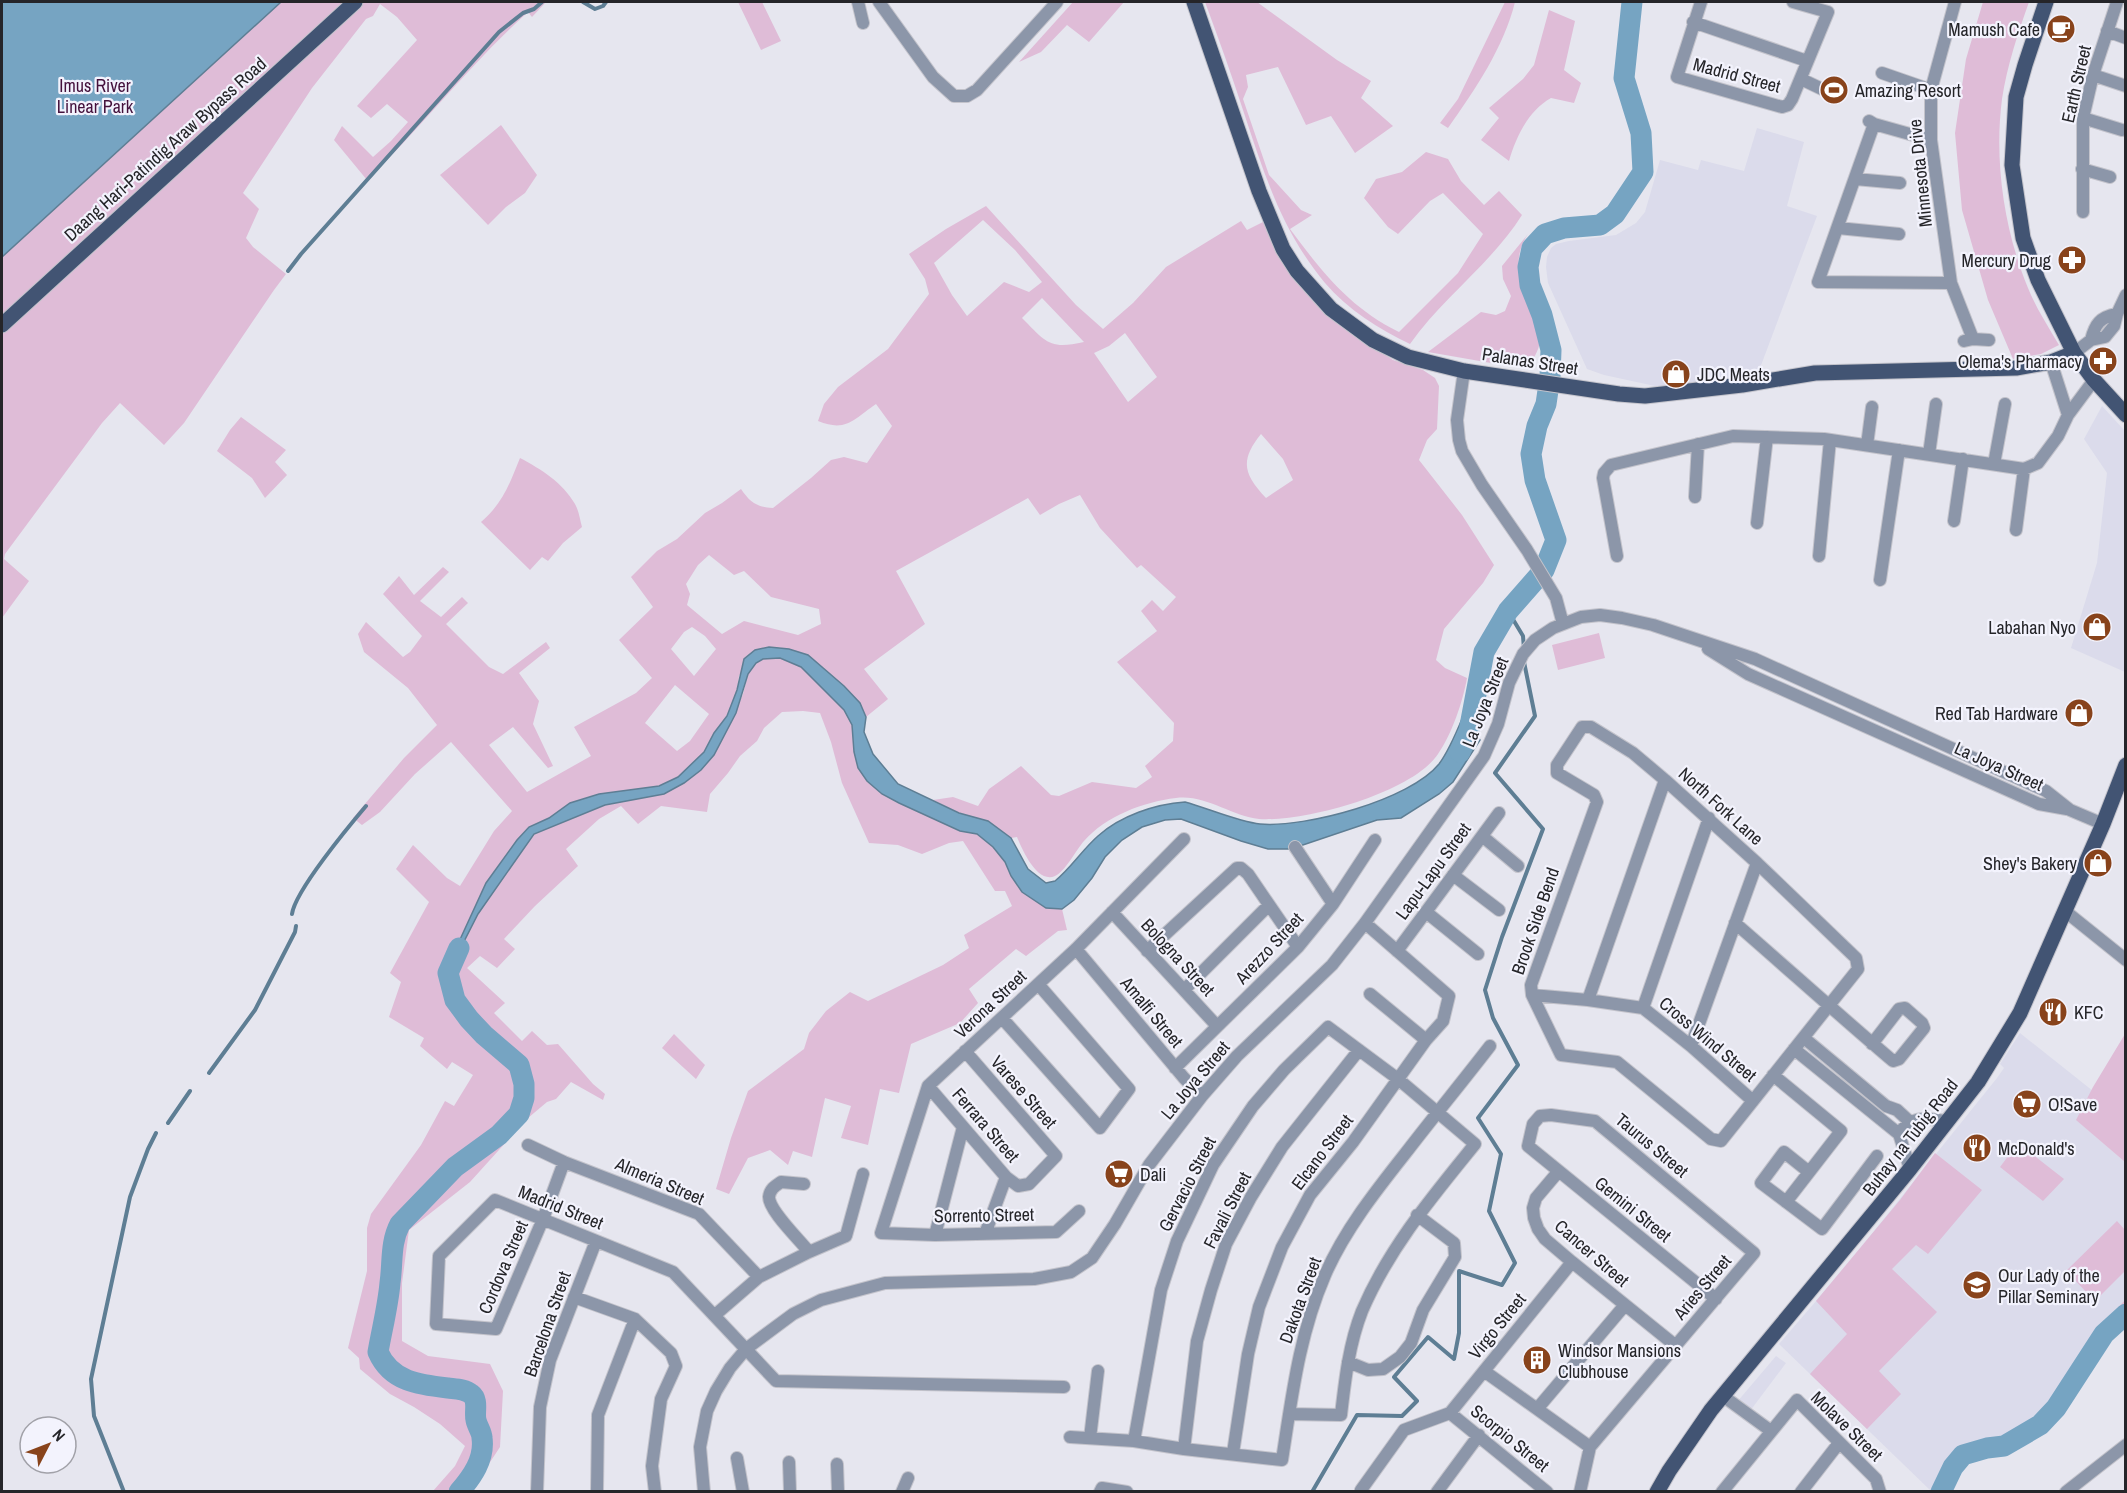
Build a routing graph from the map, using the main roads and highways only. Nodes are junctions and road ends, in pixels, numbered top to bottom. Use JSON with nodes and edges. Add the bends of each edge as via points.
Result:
{"nodes":[{"id":1,"x":355,"y":2,"type":"edge"},
{"id":2,"x":1194,"y":2,"type":"edge"},
{"id":3,"x":2046,"y":2,"type":"edge"},
{"id":4,"x":2,"y":325,"type":"edge"},
{"id":5,"x":2074,"y":353,"type":"junction"},
{"id":6,"x":2126,"y":415,"type":"edge"},
{"id":7,"x":2126,"y":765,"type":"edge"},
{"id":8,"x":1657,"y":1491,"type":"edge"}],
"edges":[{"from":1,"to":4,"type":"main road","name":"Daang Hari-Patindig Araw Bypass Road"},
{"from":2,"to":5,"type":"main road","name":"Palanas Street","via":[[1283,249],[1331,309],[1373,340],[1407,357],[1498,376],[1645,396],[1815,374],[2016,368]]},
{"from":3,"to":5,"type":"main road","via":[[2016,97],[2012,165],[2023,238],[2038,280]]},
{"from":5,"to":6,"type":"main road"},
{"from":7,"to":8,"type":"main road","name":"Buhay na Tubig Road","via":[[2020,1013],[1978,1082],[1723,1396]]}]}
